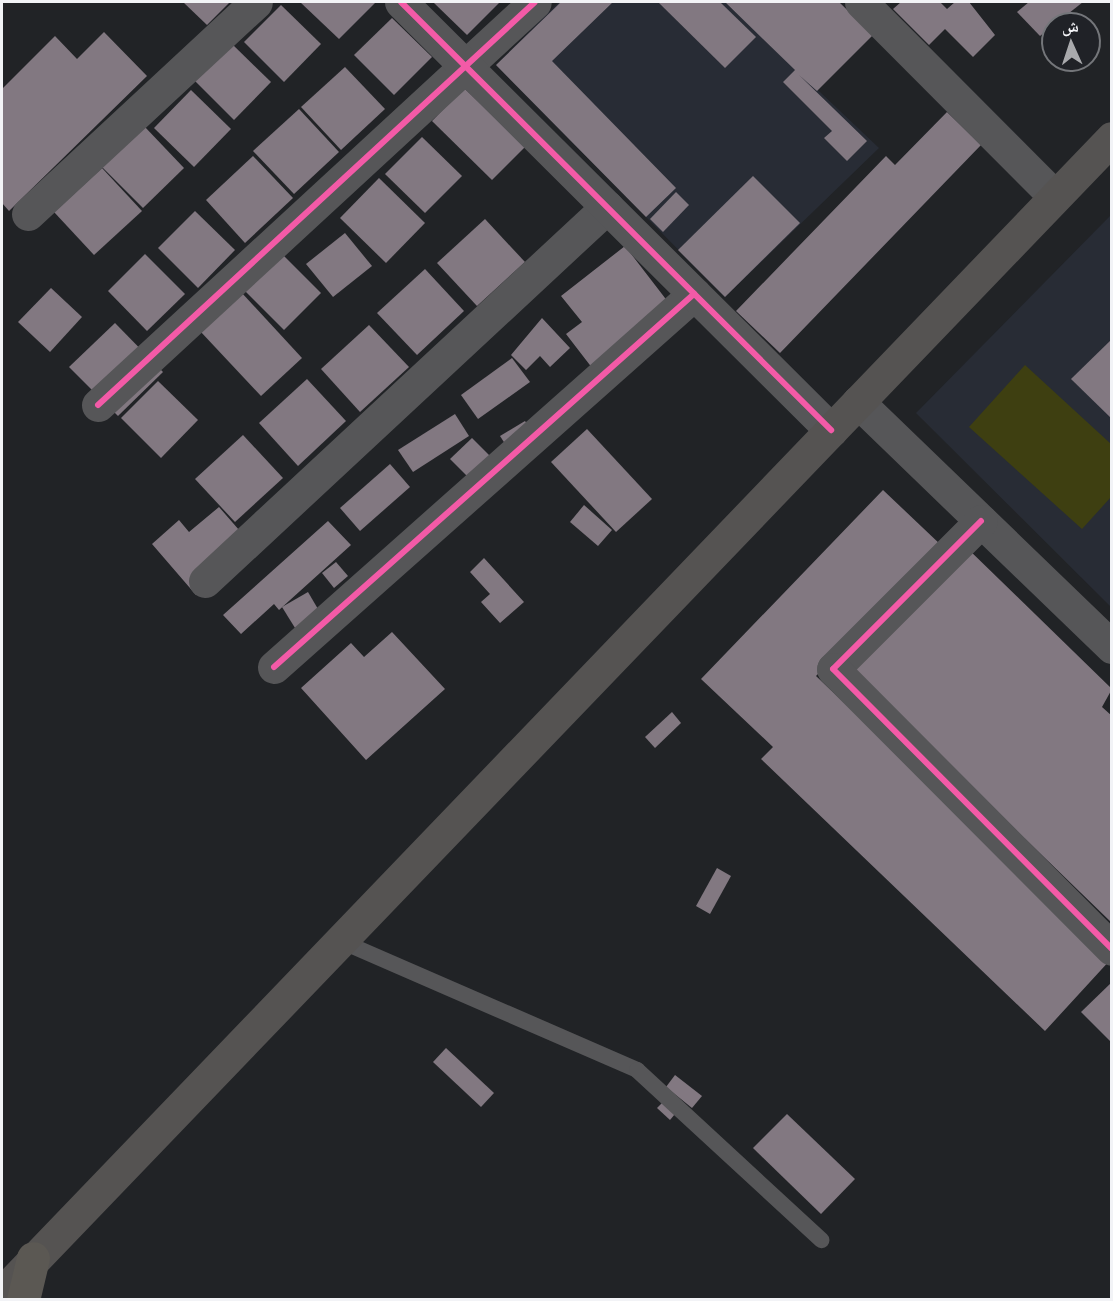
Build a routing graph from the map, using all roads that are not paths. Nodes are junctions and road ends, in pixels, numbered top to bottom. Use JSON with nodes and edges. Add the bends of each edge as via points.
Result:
{"nodes":[{"id":1,"x":256,"y":2,"type":"edge"},
{"id":2,"x":401,"y":2,"type":"edge"},
{"id":3,"x":535,"y":2,"type":"edge"},
{"id":4,"x":861,"y":2,"type":"edge"},
{"id":5,"x":467,"y":67,"type":"junction"},
{"id":6,"x":1112,"y":138,"type":"edge"},
{"id":7,"x":1054,"y":196,"type":"junction"},
{"id":8,"x":607,"y":207,"type":"junction"},
{"id":9,"x":28,"y":214,"type":"dead end"},
{"id":10,"x":694,"y":294,"type":"junction"},
{"id":11,"x":858,"y":402,"type":"junction"},
{"id":12,"x":98,"y":405,"type":"dead end"},
{"id":13,"x":831,"y":430,"type":"junction"},
{"id":14,"x":981,"y":521,"type":"junction"},
{"id":15,"x":205,"y":581,"type":"dead end"},
{"id":16,"x":1112,"y":647,"type":"edge"},
{"id":17,"x":274,"y":667,"type":"dead end"},
{"id":18,"x":344,"y":942,"type":"junction"},
{"id":19,"x":1112,"y":949,"type":"edge"},
{"id":20,"x":821,"y":1240,"type":"dead end"},
{"id":21,"x":33,"y":1258,"type":"junction"},
{"id":22,"x":2,"y":1293,"type":"edge"},
{"id":23,"x":23,"y":1299,"type":"edge"}],
"edges":[{"from":1,"to":9,"type":"street"},
{"from":2,"to":5,"type":"street"},
{"from":3,"to":5,"type":"street"},
{"from":4,"to":7,"type":"street"},
{"from":5,"to":8,"type":"street"},
{"from":5,"to":12,"type":"street"},
{"from":6,"to":7,"type":"main road"},
{"from":7,"to":11,"type":"main road"},
{"from":8,"to":10,"type":"street"},
{"from":8,"to":15,"type":"street"},
{"from":10,"to":13,"type":"street"},
{"from":10,"to":17,"type":"street"},
{"from":11,"to":13,"type":"main road"},
{"from":11,"to":14,"type":"street"},
{"from":13,"to":18,"type":"main road"},
{"from":14,"to":16,"type":"street"},
{"from":14,"to":19,"type":"street","via":[[832,669]]},
{"from":18,"to":20,"type":"lane","via":[[637,1070]]},
{"from":18,"to":21,"type":"main road"},
{"from":21,"to":22,"type":"main road"},
{"from":21,"to":23,"type":"main road"}]}
